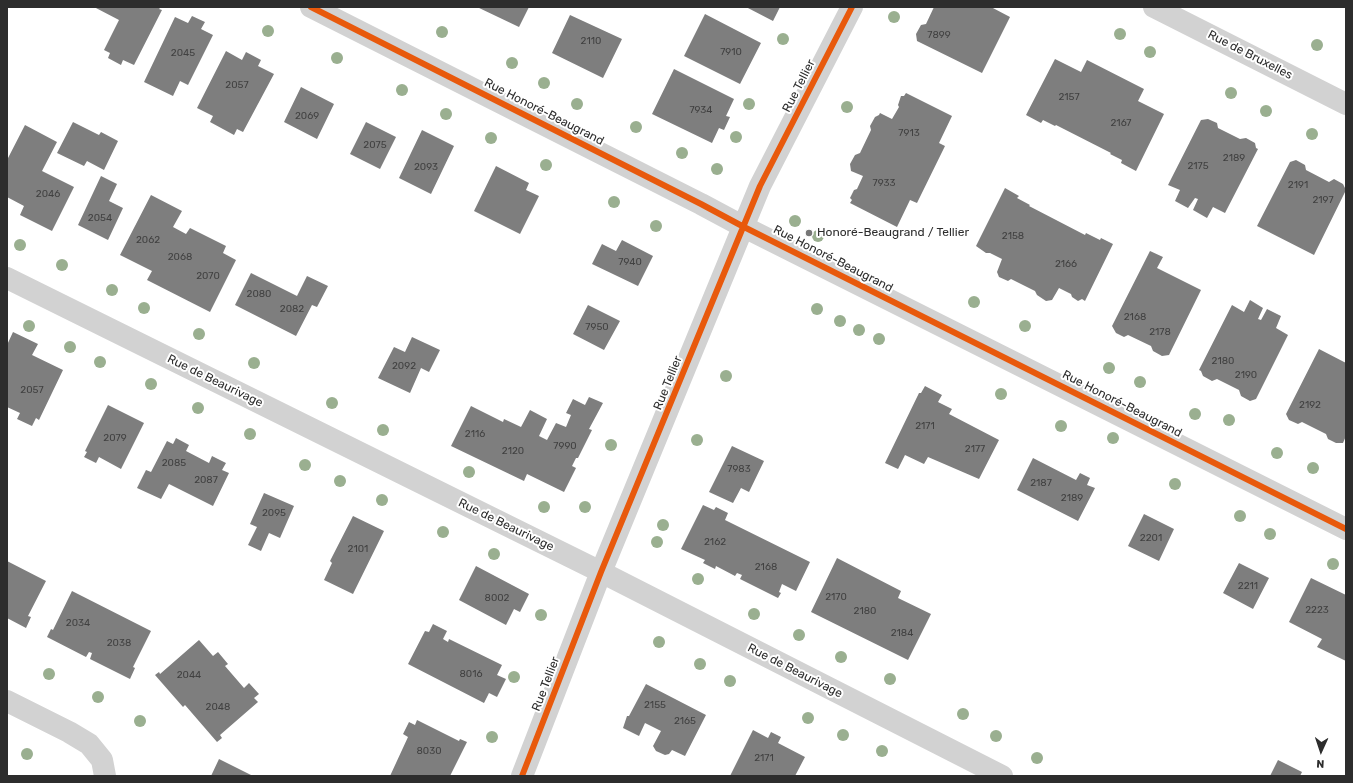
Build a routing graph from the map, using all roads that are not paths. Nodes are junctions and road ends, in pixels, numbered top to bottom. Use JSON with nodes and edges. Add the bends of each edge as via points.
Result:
{"nodes":[{"id":1,"x":310,"y":7,"type":"edge"},
{"id":2,"x":852,"y":7,"type":"edge"},
{"id":3,"x":1154,"y":7,"type":"edge"},
{"id":4,"x":1346,"y":104,"type":"edge"},
{"id":5,"x":744,"y":227,"type":"junction"},
{"id":6,"x":7,"y":278,"type":"edge"},
{"id":7,"x":1346,"y":529,"type":"edge"},
{"id":8,"x":602,"y":572,"type":"junction"},
{"id":9,"x":7,"y":701,"type":"edge"},
{"id":10,"x":105,"y":776,"type":"edge"},
{"id":11,"x":522,"y":776,"type":"edge"},
{"id":12,"x":1002,"y":776,"type":"edge"}],
"edges":[{"from":1,"to":5,"type":"street","name":"Rue Honoré-Beaugrand"},
{"from":2,"to":5,"type":"street","name":"Rue Tellier","via":[[760,186]]},
{"from":3,"to":4,"type":"street","name":"Rue de Bruxelles"},
{"from":5,"to":7,"type":"street","name":"Rue Honoré-Beaugrand"},
{"from":5,"to":8,"type":"street","name":"Rue Tellier"},
{"from":6,"to":8,"type":"street","name":"Rue de Beaurivage"},
{"from":8,"to":11,"type":"street","name":"Rue Tellier"},
{"from":8,"to":12,"type":"street","name":"Rue de Beaurivage"},
{"from":9,"to":10,"type":"street","via":[[89,744],[102,760]]}]}
